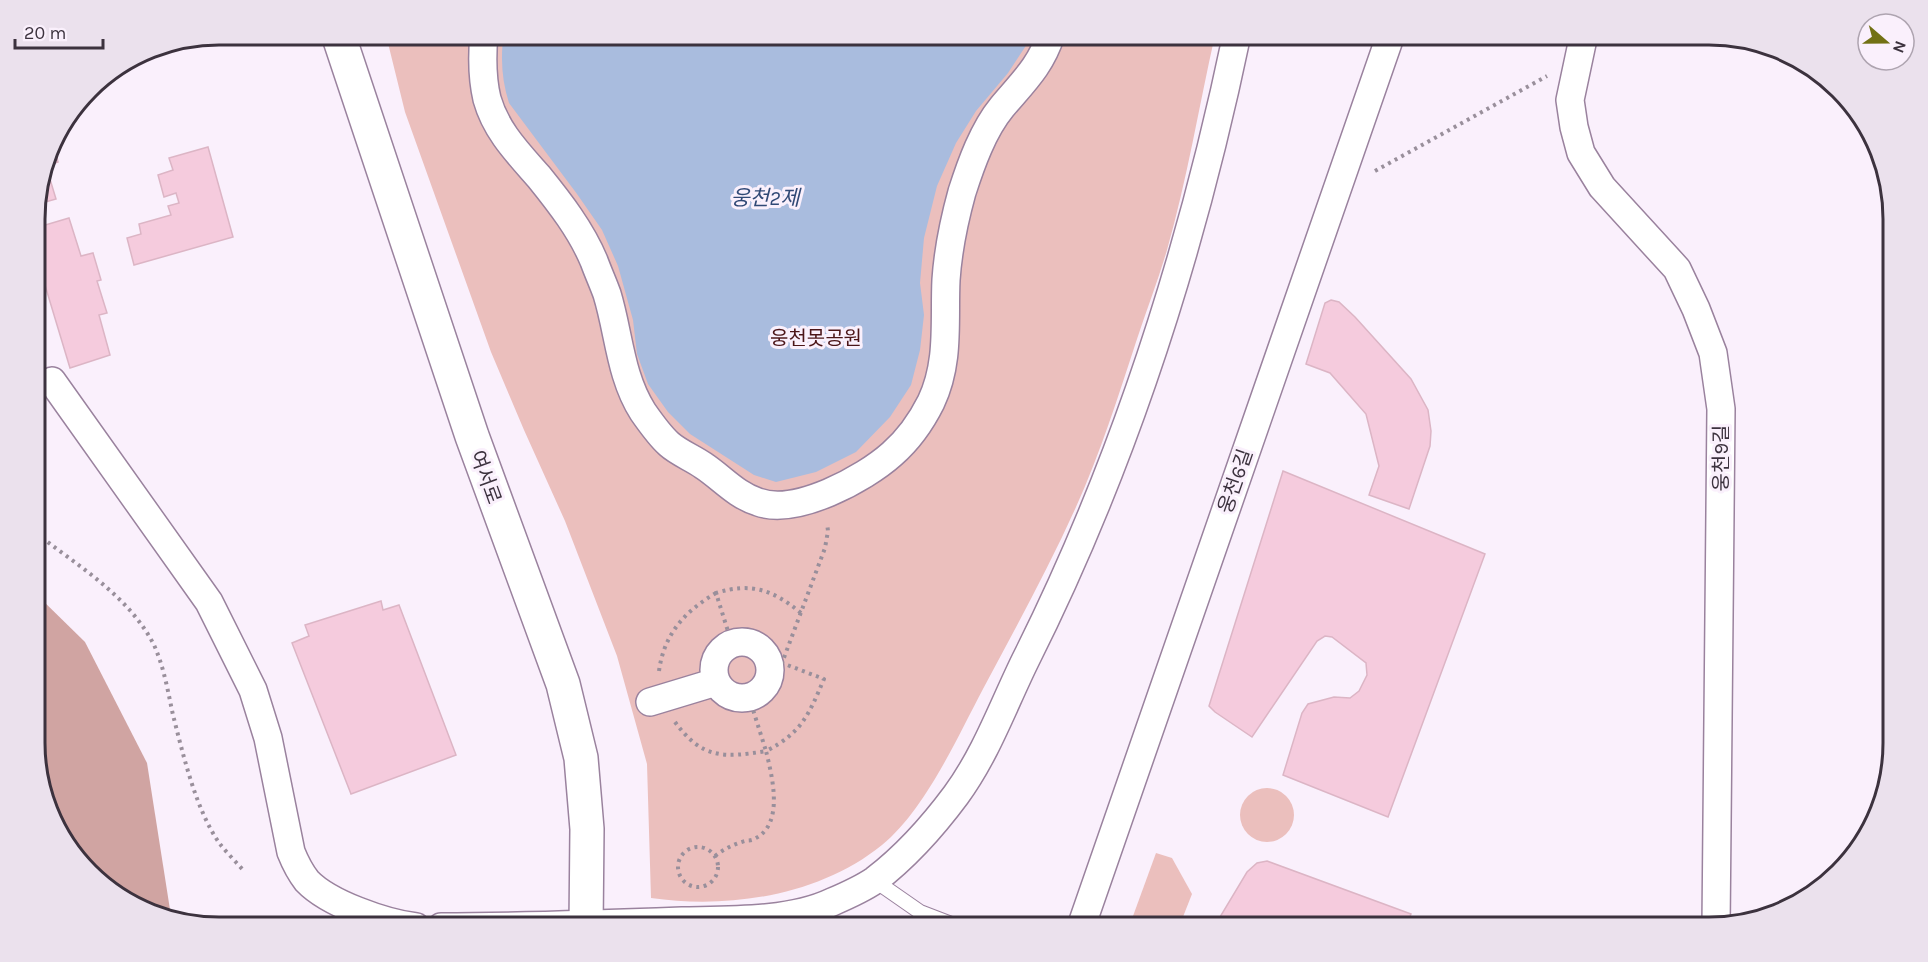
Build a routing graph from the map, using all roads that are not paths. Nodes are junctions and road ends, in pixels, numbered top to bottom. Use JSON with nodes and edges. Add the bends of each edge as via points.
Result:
{"nodes":[{"id":1,"x":342,"y":45,"type":"edge"},
{"id":2,"x":483,"y":45,"type":"edge"},
{"id":3,"x":1047,"y":45,"type":"edge"},
{"id":4,"x":1234,"y":45,"type":"edge"},
{"id":5,"x":1387,"y":45,"type":"edge"},
{"id":6,"x":1581,"y":46,"type":"edge"},
{"id":7,"x":52,"y":381,"type":"dead end"},
{"id":8,"x":716,"y":682,"type":"junction"},
{"id":9,"x":650,"y":702,"type":"dead end"},
{"id":10,"x":874,"y":880,"type":"junction"},
{"id":11,"x":375,"y":917,"type":"edge"},
{"id":12,"x":586,"y":917,"type":"edge"},
{"id":13,"x":769,"y":917,"type":"edge"},
{"id":14,"x":933,"y":917,"type":"edge"},
{"id":15,"x":1084,"y":917,"type":"edge"},
{"id":16,"x":1716,"y":917,"type":"edge"}],
"edges":[{"from":1,"to":12,"type":"street","name":"여서로","via":[[471,436],[563,684],[581,758],[587,829]]},
{"from":2,"to":3,"type":"street","via":[[487,99],[498,125],[584,237],[607,293],[624,372],[642,412],[669,444],[731,488],[759,503],[790,505],[821,496],[892,454],[932,401],[944,363],[950,242],[963,191],[988,127],[1037,67]]},
{"from":4,"to":10,"type":"street","via":[[1195,217],[1163,320],[1065,581],[981,754],[958,792],[934,824]]},
{"from":5,"to":15,"type":"street","name":"웅천6길"},
{"from":6,"to":16,"type":"street","name":"웅천9길","via":[[1570,100],[1581,153],[1602,187],[1677,269],[1713,353],[1721,408]]},
{"from":7,"to":11,"type":"street","via":[[209,602],[253,690],[298,868],[323,894]]},
{"from":8,"to":8,"type":"street","via":[[728,695],[746,699],[762,691],[776,664],[753,644],[732,644],[718,655]]},
{"from":8,"to":9,"type":"street"},
{"from":10,"to":13,"type":"street","via":[[828,904]]},
{"from":10,"to":14,"type":"lane"}]}
